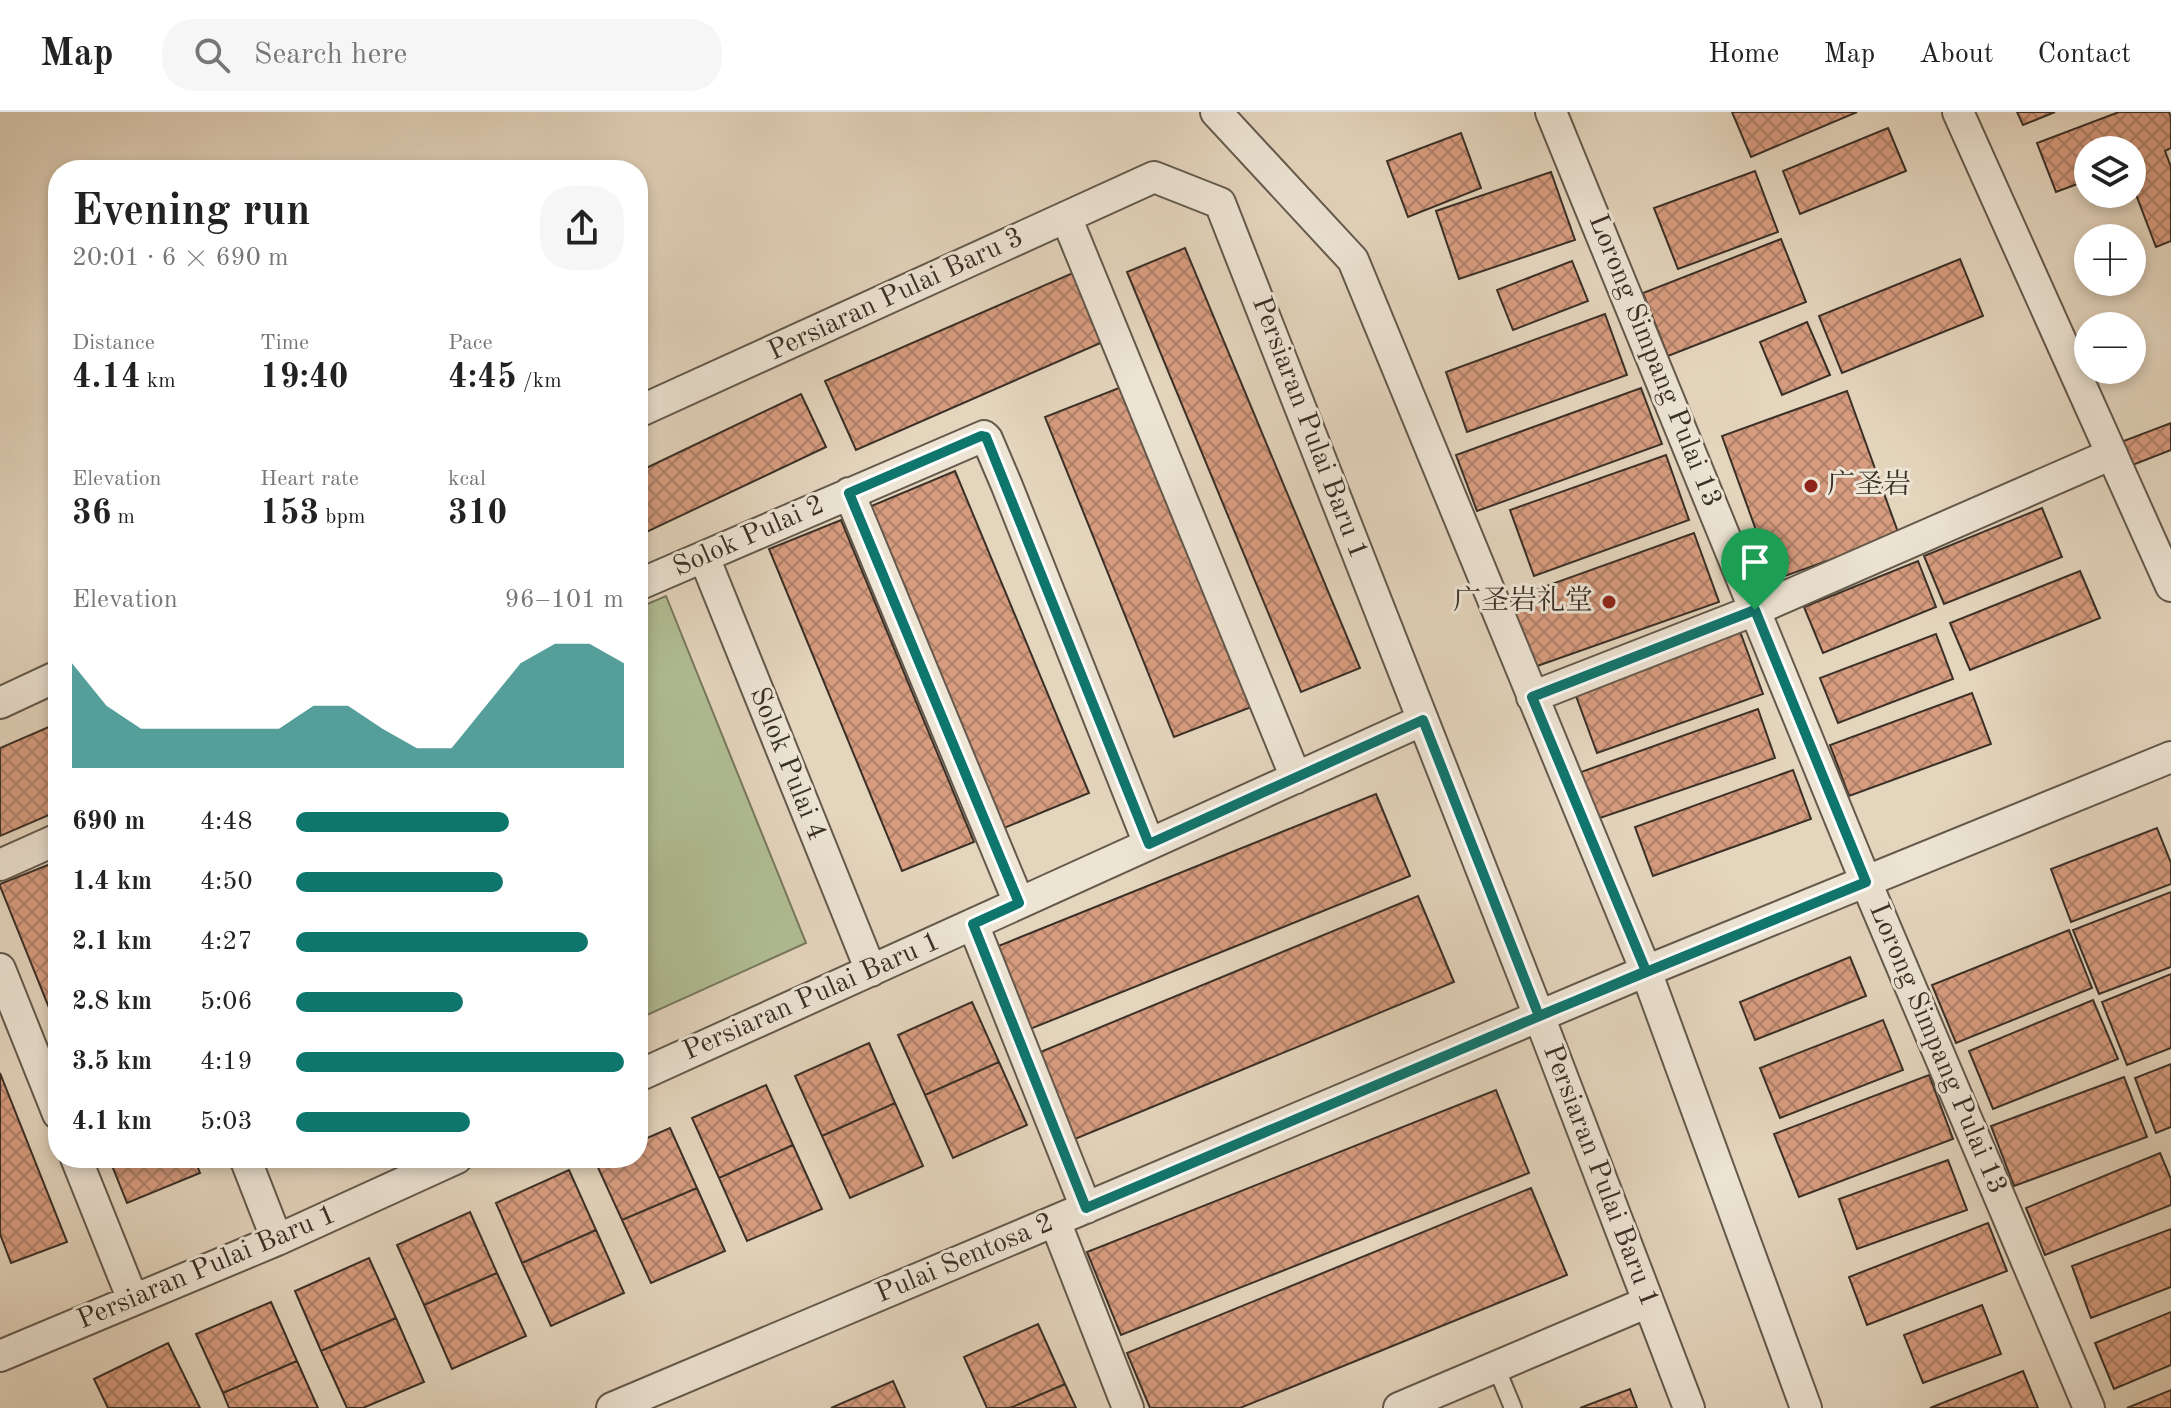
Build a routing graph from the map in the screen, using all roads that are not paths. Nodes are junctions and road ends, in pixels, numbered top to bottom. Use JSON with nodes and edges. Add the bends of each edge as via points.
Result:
{"nodes":[{"id":1,"x":1216,"y":112,"type":"edge"},
{"id":2,"x":1551,"y":112,"type":"edge"},
{"id":3,"x":1958,"y":112,"type":"edge"},
{"id":4,"x":1154,"y":177,"type":"joint"},
{"id":5,"x":1066,"y":217,"type":"junction"},
{"id":6,"x":648,"y":407,"type":"edge"},
{"id":7,"x":2112,"y":454,"type":"junction"},
{"id":8,"x":849,"y":493,"type":"junction"},
{"id":9,"x":704,"y":557,"type":"junction"},
{"id":10,"x":648,"y":581,"type":"edge"},
{"id":11,"x":2171,"y":586,"type":"edge"},
{"id":12,"x":1755,"y":610,"type":"junction"},
{"id":13,"x":48,"y":681,"type":"edge"},
{"id":14,"x":1532,"y":697,"type":"junction"},
{"id":15,"x":0,"y":703,"type":"edge"},
{"id":16,"x":1423,"y":720,"type":"junction"},
{"id":17,"x":2171,"y":757,"type":"edge"},
{"id":18,"x":1296,"y":778,"type":"junction"},
{"id":19,"x":48,"y":843,"type":"edge"},
{"id":20,"x":1149,"y":844,"type":"junction"},
{"id":21,"x":0,"y":865,"type":"edge"},
{"id":22,"x":1866,"y":882,"type":"junction"},
{"id":23,"x":1019,"y":903,"type":"junction"},
{"id":24,"x":973,"y":924,"type":"junction"},
{"id":25,"x":0,"y":969,"type":"edge"},
{"id":26,"x":871,"y":971,"type":"junction"},
{"id":27,"x":1646,"y":971,"type":"junction"},
{"id":28,"x":1539,"y":1016,"type":"junction"},
{"id":29,"x":648,"y":1071,"type":"edge"},
{"id":30,"x":48,"y":1089,"type":"edge"},
{"id":31,"x":80,"y":1168,"type":"edge"},
{"id":32,"x":249,"y":1168,"type":"edge"},
{"id":33,"x":414,"y":1168,"type":"edge"},
{"id":34,"x":1086,"y":1208,"type":"junction"},
{"id":35,"x":1055,"y":1221,"type":"junction"},
{"id":36,"x":277,"y":1240,"type":"junction"},
{"id":37,"x":133,"y":1300,"type":"junction"},
{"id":38,"x":1648,"y":1302,"type":"junction"},
{"id":39,"x":0,"y":1356,"type":"edge"},
{"id":40,"x":1496,"y":1367,"type":"junction"},
{"id":41,"x":612,"y":1408,"type":"edge"},
{"id":42,"x":1128,"y":1408,"type":"edge"},
{"id":43,"x":1399,"y":1408,"type":"edge"},
{"id":44,"x":1513,"y":1408,"type":"edge"},
{"id":45,"x":1689,"y":1408,"type":"edge"},
{"id":46,"x":1806,"y":1408,"type":"edge"},
{"id":47,"x":2089,"y":1408,"type":"edge"}],
"edges":[{"from":1,"to":14,"type":"street","via":[[1353,260]]},
{"from":2,"to":12,"type":"street","name":"Lorong Simpang Pulai 13"},
{"from":3,"to":7,"type":"street"},
{"from":4,"to":5,"type":"street","name":"Persiaran Pulai Baru 3"},
{"from":4,"to":16,"type":"street","name":"Persiaran Pulai Baru 1","via":[[1220,203]]},
{"from":5,"to":6,"type":"street","name":"Persiaran Pulai Baru 3"},
{"from":5,"to":18,"type":"street"},
{"from":7,"to":11,"type":"street"},
{"from":7,"to":12,"type":"street"},
{"from":8,"to":9,"type":"street","name":"Solok Pulai 2"},
{"from":8,"to":20,"type":"street","name":"Solok Pulai 2","via":[[986,437]]},
{"from":8,"to":23,"type":"street"},
{"from":9,"to":10,"type":"street","name":"Solok Pulai 2"},
{"from":9,"to":26,"type":"street","name":"Solok Pulai 4"},
{"from":12,"to":14,"type":"street"},
{"from":12,"to":22,"type":"street","name":"Lorong Simpang Pulai 13"},
{"from":13,"to":15,"type":"street"},
{"from":14,"to":27,"type":"street"},
{"from":16,"to":18,"type":"street","name":"Persiaran Pulai Baru 1"},
{"from":16,"to":28,"type":"street","name":"Persiaran Pulai Baru 1"},
{"from":17,"to":22,"type":"street","name":"Pulai Sentosa 2"},
{"from":18,"to":20,"type":"street","name":"Persiaran Pulai Baru 1"},
{"from":19,"to":21,"type":"street"},
{"from":20,"to":23,"type":"street","name":"Persiaran Pulai Baru 1"},
{"from":22,"to":27,"type":"street","name":"Pulai Sentosa 2"},
{"from":22,"to":47,"type":"street","name":"Lorong Simpang Pulai 13"},
{"from":23,"to":24,"type":"street","name":"Persiaran Pulai Baru 1"},
{"from":24,"to":26,"type":"street","name":"Persiaran Pulai Baru 1"},
{"from":24,"to":34,"type":"street"},
{"from":25,"to":30,"type":"street"},
{"from":26,"to":29,"type":"street","name":"Persiaran Pulai Baru 1"},
{"from":27,"to":28,"type":"street","name":"Pulai Sentosa 2"},
{"from":27,"to":46,"type":"street"},
{"from":28,"to":34,"type":"street","name":"Pulai Sentosa 2"},
{"from":28,"to":38,"type":"street","name":"Persiaran Pulai Baru 1"},
{"from":31,"to":37,"type":"street"},
{"from":32,"to":36,"type":"street"},
{"from":33,"to":36,"type":"street","name":"Persiaran Pulai Baru 1"},
{"from":34,"to":35,"type":"street","name":"Pulai Sentosa 2"},
{"from":35,"to":41,"type":"street","name":"Pulai Sentosa 2"},
{"from":35,"to":42,"type":"street"},
{"from":36,"to":37,"type":"street","name":"Persiaran Pulai Baru 1"},
{"from":37,"to":39,"type":"street","name":"Persiaran Pulai Baru 1"},
{"from":38,"to":40,"type":"street"},
{"from":38,"to":45,"type":"street","name":"Persiaran Pulai Baru 1"},
{"from":40,"to":43,"type":"street"},
{"from":40,"to":44,"type":"lane"}]}
